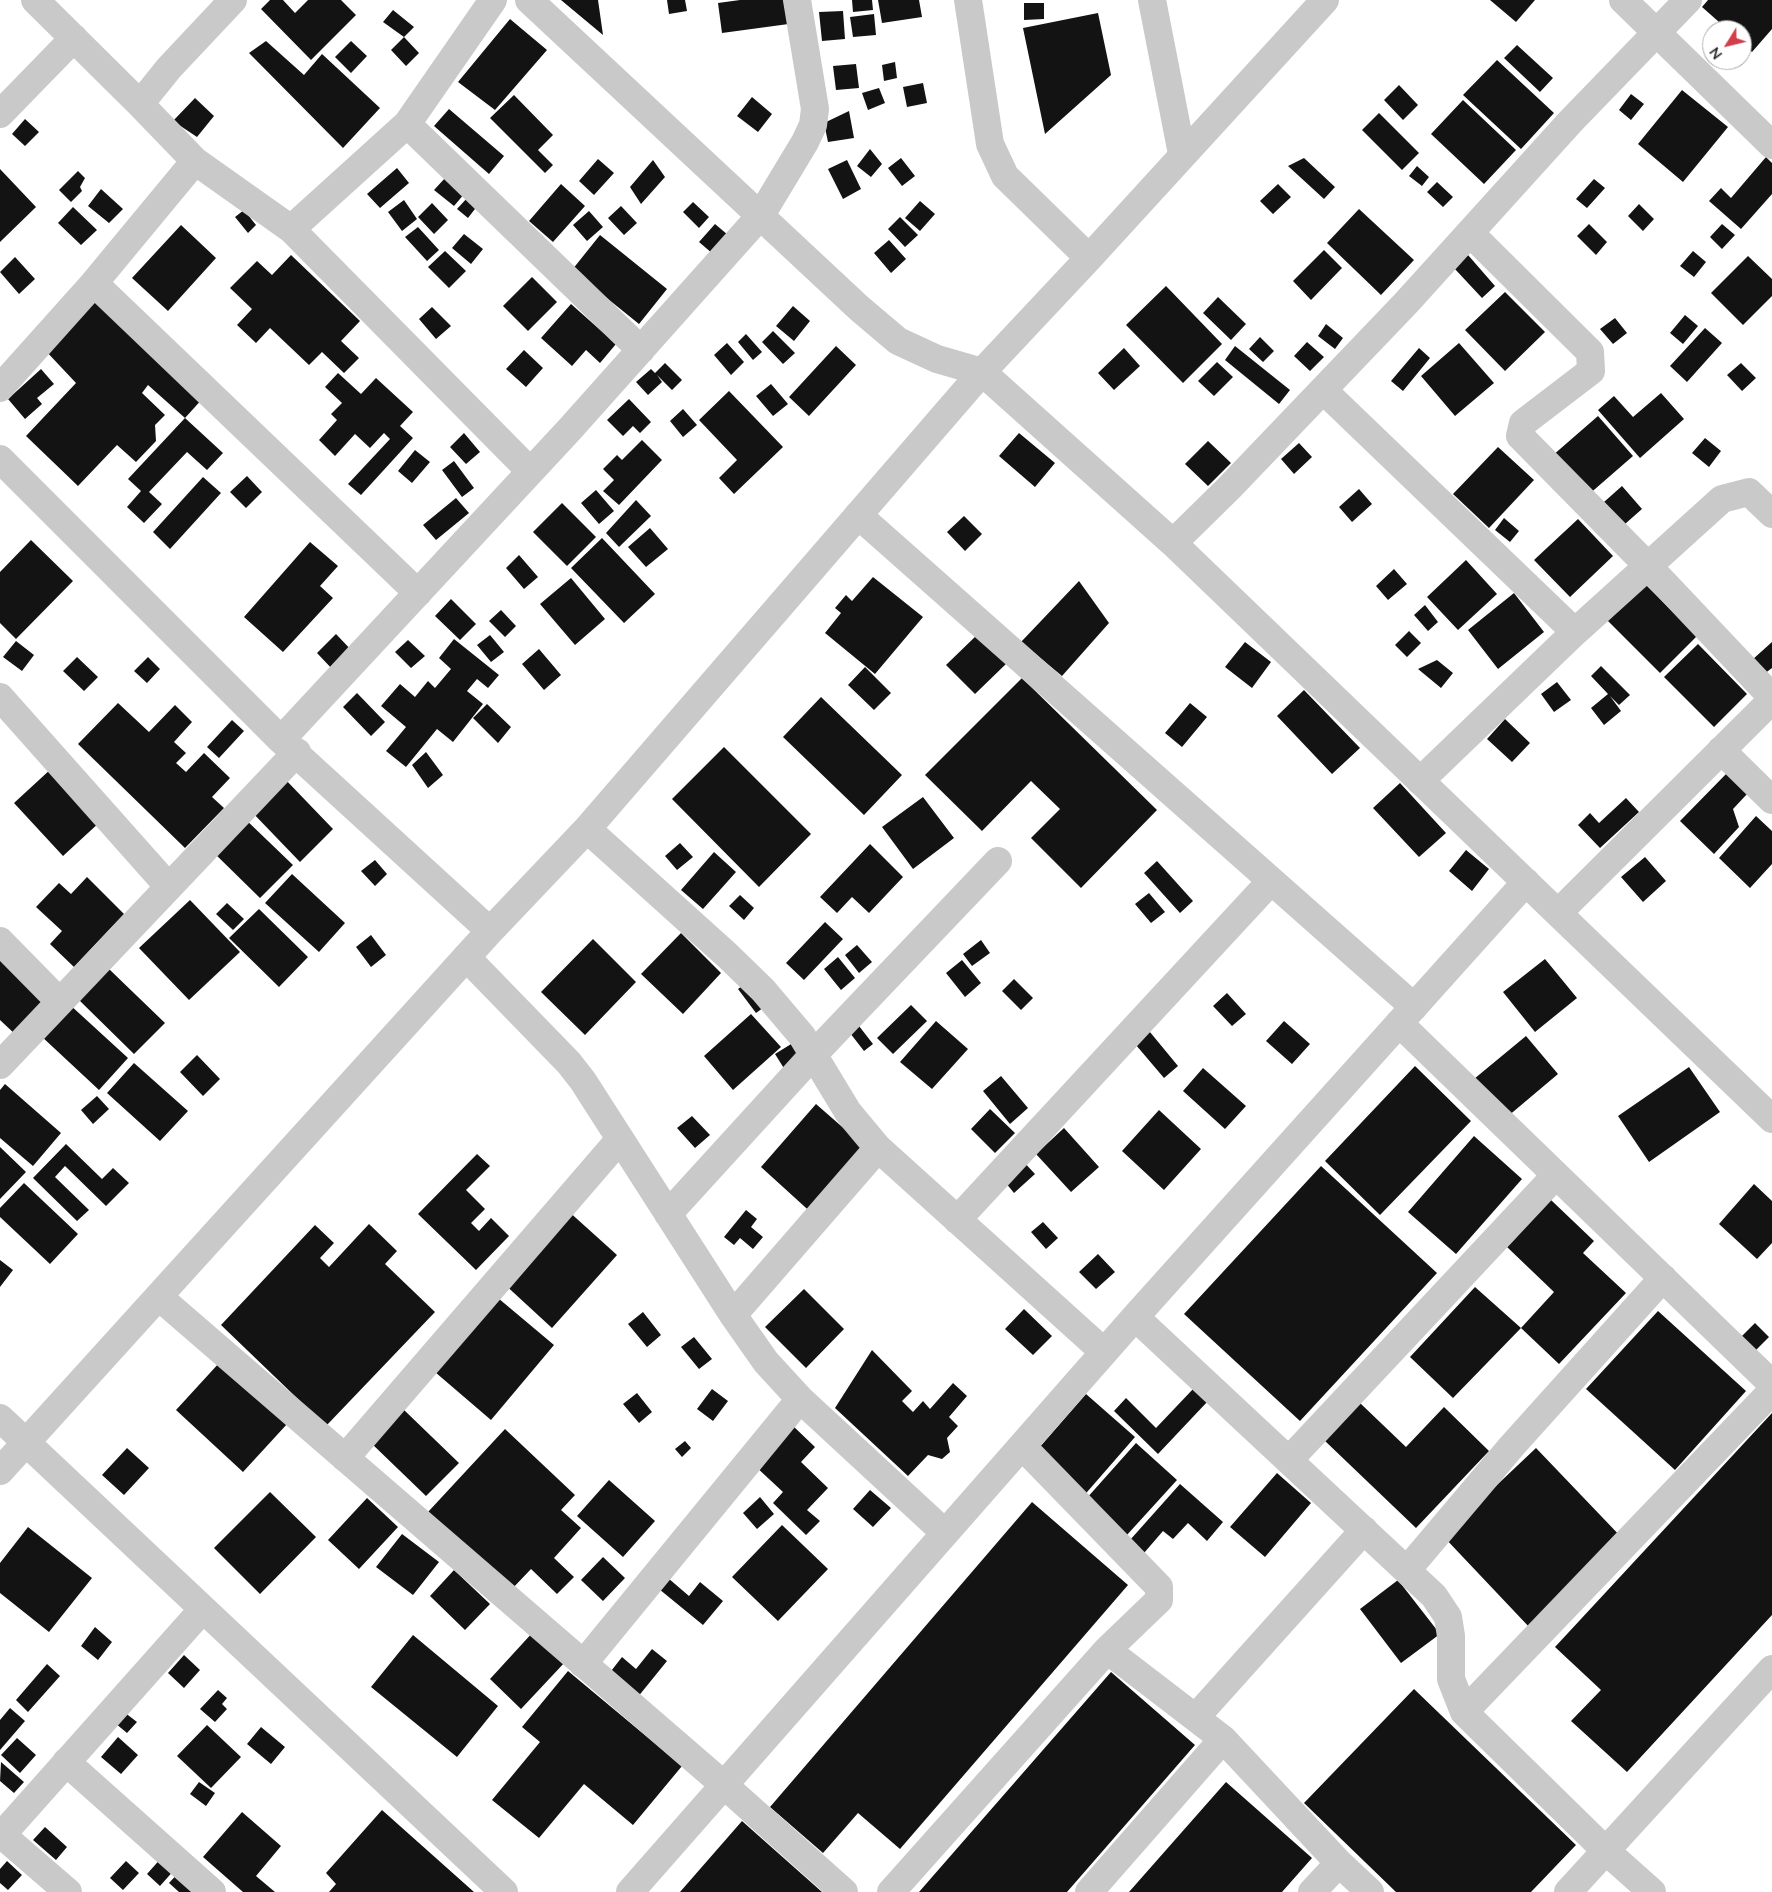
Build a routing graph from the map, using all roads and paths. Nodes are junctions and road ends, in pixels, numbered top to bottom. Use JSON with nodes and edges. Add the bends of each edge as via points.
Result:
{"nodes":[{"id":1,"x":35,"y":0,"type":"edge"},
{"id":2,"x":233,"y":0,"type":"edge"},
{"id":3,"x":493,"y":0,"type":"edge"},
{"id":4,"x":529,"y":0,"type":"edge"},
{"id":5,"x":797,"y":0,"type":"edge"},
{"id":6,"x":968,"y":0,"type":"edge"},
{"id":7,"x":1152,"y":0,"type":"edge"},
{"id":8,"x":1325,"y":0,"type":"edge"},
{"id":9,"x":1623,"y":0,"type":"edge"},
{"id":10,"x":1688,"y":0,"type":"edge"},
{"id":11,"x":1658,"y":33,"type":"junction"},
{"id":12,"x":74,"y":38,"type":"junction"},
{"id":13,"x":140,"y":104,"type":"junction"},
{"id":14,"x":0,"y":114,"type":"edge"},
{"id":15,"x":407,"y":124,"type":"junction"},
{"id":16,"x":1772,"y":145,"type":"edge"},
{"id":17,"x":1182,"y":154,"type":"junction"},
{"id":18,"x":195,"y":162,"type":"junction"},
{"id":19,"x":761,"y":216,"type":"junction"},
{"id":20,"x":291,"y":229,"type":"junction"},
{"id":21,"x":1470,"y":233,"type":"junction"},
{"id":22,"x":1088,"y":258,"type":"junction"},
{"id":23,"x":94,"y":283,"type":"junction"},
{"id":24,"x":641,"y":350,"type":"junction"},
{"id":25,"x":982,"y":372,"type":"junction"},
{"id":26,"x":0,"y":388,"type":"edge"},
{"id":27,"x":1323,"y":390,"type":"junction"},
{"id":28,"x":0,"y":459,"type":"edge"},
{"id":29,"x":530,"y":471,"type":"junction"},
{"id":30,"x":1772,"y":514,"type":"edge"},
{"id":31,"x":858,"y":515,"type":"junction"},
{"id":32,"x":1173,"y":543,"type":"junction"},
{"id":33,"x":1648,"y":566,"type":"junction"},
{"id":34,"x":418,"y":593,"type":"junction"},
{"id":35,"x":1575,"y":632,"type":"junction"},
{"id":36,"x":0,"y":697,"type":"edge"},
{"id":37,"x":289,"y":746,"type":"junction"},
{"id":38,"x":1721,"y":750,"type":"junction"},
{"id":39,"x":1420,"y":781,"type":"junction"},
{"id":40,"x":1772,"y":800,"type":"edge"},
{"id":41,"x":587,"y":829,"type":"junction"},
{"id":42,"x":998,"y":861,"type":"dead end"},
{"id":43,"x":1271,"y":881,"type":"junction"},
{"id":44,"x":1526,"y":882,"type":"junction"},
{"id":45,"x":169,"y":887,"type":"junction"},
{"id":46,"x":1558,"y":912,"type":"junction"},
{"id":47,"x":490,"y":931,"type":"junction"},
{"id":48,"x":0,"y":941,"type":"edge"},
{"id":49,"x":466,"y":957,"type":"junction"},
{"id":50,"x":60,"y":1002,"type":"junction"},
{"id":51,"x":1406,"y":1015,"type":"junction"},
{"id":52,"x":814,"y":1054,"type":"junction"},
{"id":53,"x":0,"y":1065,"type":"edge"},
{"id":54,"x":1772,"y":1119,"type":"edge"},
{"id":55,"x":620,"y":1139,"type":"junction"},
{"id":56,"x":878,"y":1148,"type":"junction"},
{"id":57,"x":1556,"y":1175,"type":"junction"},
{"id":58,"x":668,"y":1214,"type":"junction"},
{"id":59,"x":957,"y":1220,"type":"junction"},
{"id":60,"x":1663,"y":1278,"type":"junction"},
{"id":61,"x":159,"y":1296,"type":"junction"},
{"id":62,"x":733,"y":1314,"type":"junction"},
{"id":63,"x":1135,"y":1317,"type":"junction"},
{"id":64,"x":1104,"y":1352,"type":"junction"},
{"id":65,"x":1772,"y":1384,"type":"edge"},
{"id":66,"x":1772,"y":1391,"type":"edge"},
{"id":67,"x":800,"y":1399,"type":"junction"},
{"id":68,"x":0,"y":1418,"type":"edge"},
{"id":69,"x":26,"y":1443,"type":"junction"},
{"id":70,"x":1022,"y":1446,"type":"junction"},
{"id":71,"x":345,"y":1458,"type":"junction"},
{"id":72,"x":1289,"y":1460,"type":"junction"},
{"id":73,"x":0,"y":1471,"type":"edge"},
{"id":74,"x":1364,"y":1530,"type":"junction"},
{"id":75,"x":945,"y":1533,"type":"junction"},
{"id":76,"x":1406,"y":1570,"type":"junction"},
{"id":77,"x":203,"y":1609,"type":"junction"},
{"id":78,"x":1107,"y":1650,"type":"junction"},
{"id":79,"x":583,"y":1664,"type":"junction"},
{"id":80,"x":1772,"y":1669,"type":"edge"},
{"id":81,"x":1464,"y":1712,"type":"junction"},
{"id":82,"x":1196,"y":1717,"type":"junction"},
{"id":83,"x":1223,"y":1739,"type":"junction"},
{"id":84,"x":66,"y":1762,"type":"junction"},
{"id":85,"x":724,"y":1785,"type":"junction"},
{"id":86,"x":1,"y":1836,"type":"edge"},
{"id":87,"x":1606,"y":1851,"type":"junction"},
{"id":88,"x":1339,"y":1863,"type":"junction"},
{"id":89,"x":68,"y":1892,"type":"edge"},
{"id":90,"x":212,"y":1892,"type":"edge"},
{"id":91,"x":504,"y":1892,"type":"edge"},
{"id":92,"x":630,"y":1892,"type":"edge"},
{"id":93,"x":844,"y":1892,"type":"edge"},
{"id":94,"x":891,"y":1892,"type":"edge"},
{"id":95,"x":1089,"y":1892,"type":"edge"},
{"id":96,"x":1312,"y":1892,"type":"edge"},
{"id":97,"x":1370,"y":1892,"type":"edge"},
{"id":98,"x":1568,"y":1892,"type":"edge"},
{"id":99,"x":1652,"y":1892,"type":"edge"}],
"edges":[{"from":1,"to":12,"type":"street"},
{"from":2,"to":13,"type":"street"},
{"from":3,"to":15,"type":"street"},
{"from":4,"to":19,"type":"street"},
{"from":5,"to":19,"type":"street","via":[[815,109],[813,125]]},
{"from":6,"to":22,"type":"street","via":[[990,144],[1005,176]]},
{"from":7,"to":17,"type":"street"},
{"from":8,"to":17,"type":"street"},
{"from":9,"to":11,"type":"street"},
{"from":10,"to":11,"type":"street"},
{"from":11,"to":16,"type":"street"},
{"from":11,"to":21,"type":"street","via":[[1570,122]]},
{"from":12,"to":13,"type":"street"},
{"from":12,"to":14,"type":"street"},
{"from":13,"to":18,"type":"street"},
{"from":15,"to":20,"type":"street"},
{"from":15,"to":24,"type":"street"},
{"from":17,"to":22,"type":"street"},
{"from":18,"to":20,"type":"street"},
{"from":18,"to":23,"type":"street"},
{"from":19,"to":24,"type":"street"},
{"from":19,"to":25,"type":"street","via":[[898,341],[937,359]]},
{"from":20,"to":29,"type":"street"},
{"from":21,"to":27,"type":"street"},
{"from":21,"to":33,"type":"street","via":[[1590,352],[1591,371],[1523,423],[1520,436]]},
{"from":22,"to":25,"type":"street"},
{"from":23,"to":26,"type":"street"},
{"from":23,"to":34,"type":"street"},
{"from":24,"to":29,"type":"street"},
{"from":25,"to":31,"type":"street"},
{"from":25,"to":32,"type":"street"},
{"from":27,"to":32,"type":"street"},
{"from":27,"to":35,"type":"street"},
{"from":28,"to":37,"type":"street"},
{"from":29,"to":34,"type":"street"},
{"from":30,"to":33,"type":"street","via":[[1749,492],[1722,499]]},
{"from":31,"to":41,"type":"street"},
{"from":31,"to":43,"type":"street"},
{"from":32,"to":39,"type":"street"},
{"from":33,"to":35,"type":"street"},
{"from":33,"to":38,"type":"street","via":[[1768,693],[1768,705]]},
{"from":34,"to":37,"type":"street"},
{"from":35,"to":39,"type":"street"},
{"from":36,"to":45,"type":"street"},
{"from":37,"to":45,"type":"street"},
{"from":37,"to":47,"type":"street"},
{"from":38,"to":40,"type":"street"},
{"from":38,"to":46,"type":"street"},
{"from":39,"to":44,"type":"street"},
{"from":41,"to":47,"type":"street"},
{"from":41,"to":52,"type":"street","via":[[763,990]]},
{"from":42,"to":52,"type":"street"},
{"from":43,"to":51,"type":"street"},
{"from":43,"to":59,"type":"street"},
{"from":44,"to":46,"type":"street"},
{"from":44,"to":51,"type":"street"},
{"from":45,"to":50,"type":"street"},
{"from":46,"to":54,"type":"street"},
{"from":47,"to":49,"type":"street"},
{"from":48,"to":50,"type":"street"},
{"from":49,"to":55,"type":"street","via":[[569,1064]]},
{"from":49,"to":61,"type":"street"},
{"from":50,"to":53,"type":"street"},
{"from":51,"to":57,"type":"street"},
{"from":51,"to":63,"type":"street"},
{"from":52,"to":56,"type":"street","via":[[848,1112]]},
{"from":52,"to":58,"type":"street"},
{"from":55,"to":58,"type":"street"},
{"from":55,"to":71,"type":"street"},
{"from":56,"to":59,"type":"street"},
{"from":56,"to":62,"type":"street"},
{"from":57,"to":60,"type":"street"},
{"from":57,"to":72,"type":"street"},
{"from":58,"to":62,"type":"street"},
{"from":59,"to":64,"type":"street"},
{"from":60,"to":65,"type":"street"},
{"from":60,"to":76,"type":"street"},
{"from":61,"to":69,"type":"street"},
{"from":61,"to":71,"type":"street"},
{"from":62,"to":67,"type":"street","via":[[766,1362]]},
{"from":63,"to":64,"type":"street"},
{"from":63,"to":72,"type":"street"},
{"from":64,"to":70,"type":"street"},
{"from":66,"to":81,"type":"street"},
{"from":67,"to":75,"type":"street"},
{"from":67,"to":79,"type":"street"},
{"from":68,"to":69,"type":"street"},
{"from":69,"to":73,"type":"street"},
{"from":69,"to":77,"type":"street"},
{"from":70,"to":75,"type":"street"},
{"from":70,"to":78,"type":"street","via":[[1159,1587],[1159,1600]]},
{"from":71,"to":79,"type":"street"},
{"from":72,"to":74,"type":"street"},
{"from":74,"to":76,"type":"street"},
{"from":74,"to":82,"type":"street"},
{"from":75,"to":85,"type":"street"},
{"from":76,"to":81,"type":"street","via":[[1434,1596],[1448,1617],[1451,1679]]},
{"from":77,"to":84,"type":"street"},
{"from":77,"to":91,"type":"street"},
{"from":78,"to":82,"type":"street"},
{"from":78,"to":94,"type":"street"},
{"from":79,"to":85,"type":"street"},
{"from":80,"to":87,"type":"street"},
{"from":81,"to":87,"type":"street"},
{"from":82,"to":83,"type":"street"},
{"from":83,"to":88,"type":"street"},
{"from":83,"to":95,"type":"street"},
{"from":84,"to":86,"type":"street"},
{"from":84,"to":90,"type":"street"},
{"from":85,"to":92,"type":"street"},
{"from":85,"to":93,"type":"street"},
{"from":86,"to":89,"type":"street"},
{"from":87,"to":98,"type":"street"},
{"from":87,"to":99,"type":"street"},
{"from":88,"to":96,"type":"street"},
{"from":88,"to":97,"type":"street"}]}
